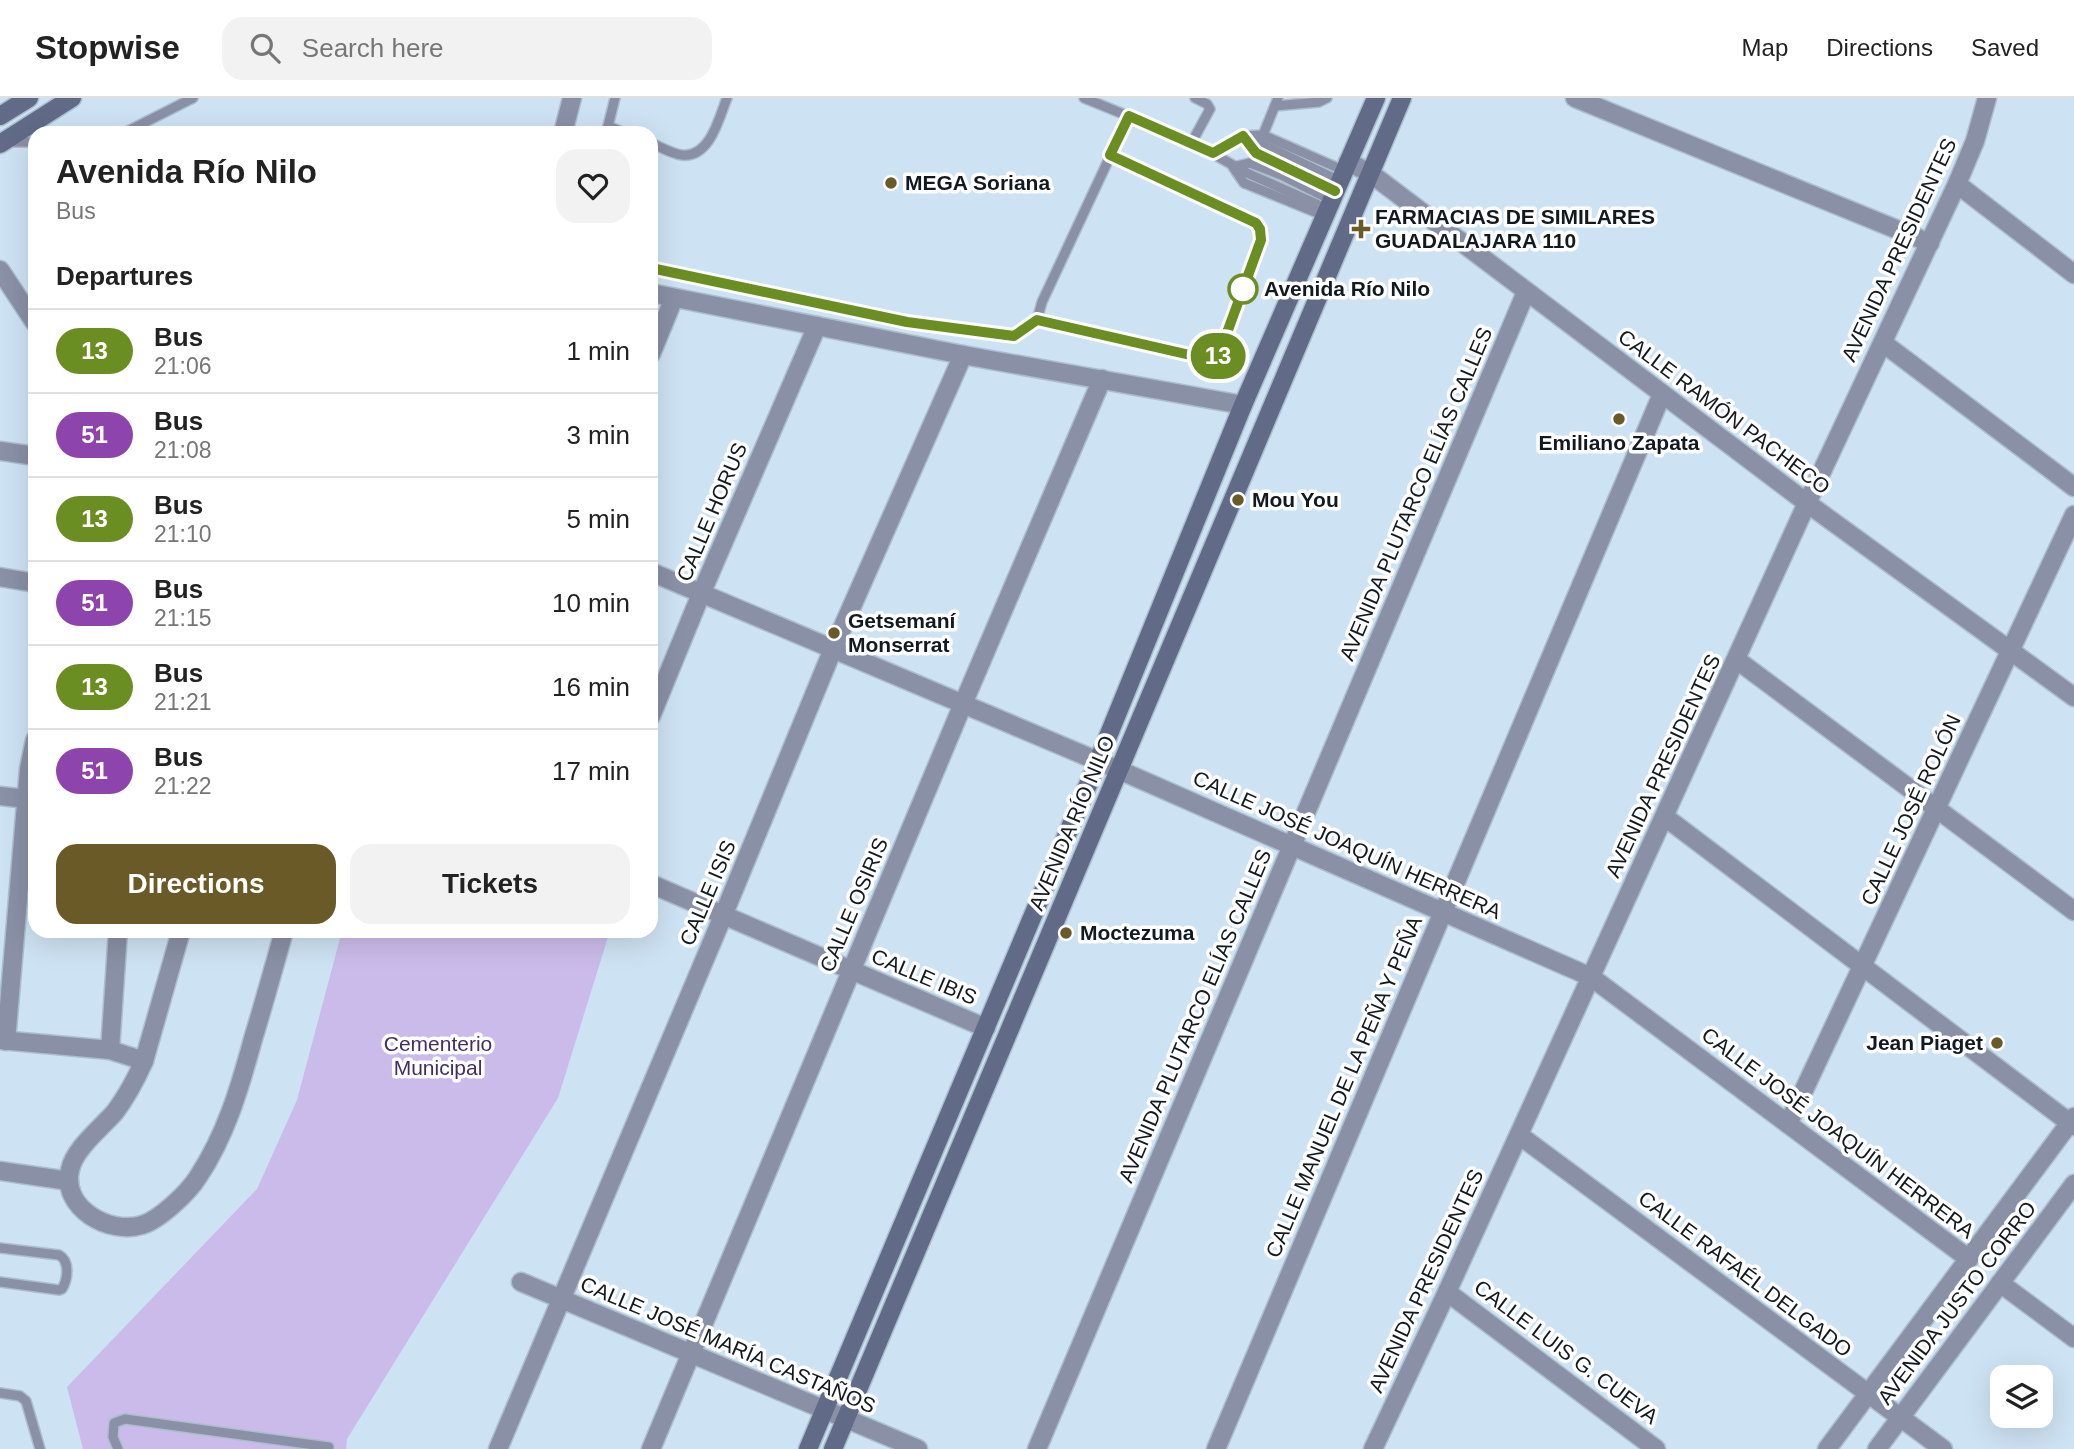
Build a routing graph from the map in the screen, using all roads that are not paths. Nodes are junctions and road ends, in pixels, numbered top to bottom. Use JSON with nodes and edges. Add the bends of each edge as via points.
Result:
{"nodes":[{"id":1,"x":29,"y":98,"type":"edge"},
{"id":2,"x":72,"y":98,"type":"edge"},
{"id":3,"x":193,"y":98,"type":"edge"},
{"id":4,"x":572,"y":98,"type":"edge"},
{"id":5,"x":615,"y":98,"type":"edge"},
{"id":6,"x":727,"y":98,"type":"edge"},
{"id":7,"x":1084,"y":98,"type":"edge"},
{"id":8,"x":1195,"y":98,"type":"edge"},
{"id":9,"x":1327,"y":98,"type":"edge"},
{"id":10,"x":1376,"y":98,"type":"edge"},
{"id":11,"x":1402,"y":98,"type":"edge"},
{"id":12,"x":1575,"y":98,"type":"edge"},
{"id":13,"x":1987,"y":98,"type":"edge"},
{"id":14,"x":1276,"y":102,"type":"edge"},
{"id":15,"x":0,"y":116,"type":"edge"},
{"id":16,"x":1129,"y":116,"type":"junction"},
{"id":17,"x":138,"y":126,"type":"edge"},
{"id":18,"x":565,"y":126,"type":"edge"},
{"id":19,"x":609,"y":126,"type":"edge"},
{"id":20,"x":1263,"y":135,"type":"junction"},
{"id":21,"x":1243,"y":136,"type":"junction"},
{"id":22,"x":28,"y":142,"type":"edge"},
{"id":23,"x":1192,"y":142,"type":"junction"},
{"id":24,"x":1,"y":143,"type":"edge"},
{"id":25,"x":658,"y":146,"type":"edge"},
{"id":26,"x":1213,"y":153,"type":"junction"},
{"id":27,"x":1110,"y":155,"type":"junction"},
{"id":28,"x":1233,"y":167,"type":"junction"},
{"id":29,"x":1370,"y":173,"type":"junction"},
{"id":30,"x":1957,"y":184,"type":"junction"},
{"id":31,"x":1336,"y":190,"type":"junction"},
{"id":32,"x":1930,"y":243,"type":"junction"},
{"id":33,"x":658,"y":269,"type":"edge"},
{"id":34,"x":0,"y":270,"type":"edge"},
{"id":35,"x":2074,"y":274,"type":"edge"},
{"id":36,"x":6,"y":292,"type":"edge"},
{"id":37,"x":1526,"y":292,"type":"junction"},
{"id":38,"x":658,"y":295,"type":"edge"},
{"id":39,"x":674,"y":298,"type":"junction"},
{"id":40,"x":28,"y":316,"type":"edge"},
{"id":41,"x":1037,"y":320,"type":"junction"},
{"id":42,"x":817,"y":326,"type":"junction"},
{"id":43,"x":658,"y":337,"type":"edge"},
{"id":44,"x":1883,"y":342,"type":"junction"},
{"id":45,"x":963,"y":355,"type":"junction"},
{"id":46,"x":1102,"y":379,"type":"junction"},
{"id":47,"x":1662,"y":394,"type":"junction"},
{"id":48,"x":1243,"y":405,"type":"junction"},
{"id":49,"x":0,"y":451,"type":"edge"},
{"id":50,"x":28,"y":455,"type":"edge"},
{"id":51,"x":2074,"y":487,"type":"edge"},
{"id":52,"x":1808,"y":503,"type":"junction"},
{"id":53,"x":2074,"y":515,"type":"edge"},
{"id":54,"x":658,"y":575,"type":"edge"},
{"id":55,"x":0,"y":577,"type":"edge"},
{"id":56,"x":28,"y":582,"type":"edge"},
{"id":57,"x":702,"y":594,"type":"junction"},
{"id":58,"x":833,"y":649,"type":"junction"},
{"id":59,"x":2011,"y":652,"type":"junction"},
{"id":60,"x":1737,"y":660,"type":"junction"},
{"id":61,"x":2074,"y":697,"type":"edge"},
{"id":62,"x":658,"y":699,"type":"edge"},
{"id":63,"x":963,"y":704,"type":"junction"},
{"id":64,"x":1098,"y":761,"type":"junction"},
{"id":65,"x":1119,"y":770,"type":"junction"},
{"id":66,"x":28,"y":784,"type":"edge"},
{"id":67,"x":0,"y":796,"type":"edge"},
{"id":68,"x":27,"y":799,"type":"junction"},
{"id":69,"x":1937,"y":809,"type":"junction"},
{"id":70,"x":1665,"y":817,"type":"junction"},
{"id":71,"x":1292,"y":846,"type":"junction"},
{"id":72,"x":658,"y":887,"type":"edge"},
{"id":73,"x":2074,"y":911,"type":"edge"},
{"id":74,"x":1443,"y":912,"type":"junction"},
{"id":75,"x":723,"y":916,"type":"junction"},
{"id":76,"x":118,"y":938,"type":"edge"},
{"id":77,"x":179,"y":938,"type":"edge"},
{"id":78,"x":282,"y":938,"type":"edge"},
{"id":79,"x":1863,"y":967,"type":"junction"},
{"id":80,"x":851,"y":971,"type":"junction"},
{"id":81,"x":1591,"y":977,"type":"junction"},
{"id":82,"x":986,"y":1028,"type":"junction"},
{"id":83,"x":3,"y":1041,"type":"edge"},
{"id":84,"x":110,"y":1050,"type":"junction"},
{"id":85,"x":144,"y":1061,"type":"junction"},
{"id":86,"x":2073,"y":1122,"type":"edge"},
{"id":87,"x":1788,"y":1124,"type":"junction"},
{"id":88,"x":1519,"y":1135,"type":"junction"},
{"id":89,"x":0,"y":1171,"type":"edge"},
{"id":90,"x":68,"y":1181,"type":"junction"},
{"id":91,"x":2074,"y":1184,"type":"edge"},
{"id":92,"x":0,"y":1248,"type":"edge"},
{"id":93,"x":1969,"y":1259,"type":"junction"},
{"id":94,"x":0,"y":1282,"type":"edge"},
{"id":95,"x":521,"y":1282,"type":"dead end"},
{"id":96,"x":2000,"y":1283,"type":"junction"},
{"id":97,"x":1447,"y":1292,"type":"junction"},
{"id":98,"x":561,"y":1300,"type":"junction"},
{"id":99,"x":2074,"y":1338,"type":"edge"},
{"id":100,"x":692,"y":1353,"type":"junction"},
{"id":101,"x":0,"y":1393,"type":"edge"},
{"id":102,"x":1868,"y":1394,"type":"junction"},
{"id":103,"x":825,"y":1409,"type":"junction"},
{"id":104,"x":1900,"y":1417,"type":"junction"},
{"id":105,"x":846,"y":1418,"type":"junction"},
{"id":106,"x":329,"y":1447,"type":"dead end"},
{"id":107,"x":40,"y":1449,"type":"edge"},
{"id":108,"x":118,"y":1449,"type":"edge"},
{"id":109,"x":498,"y":1449,"type":"edge"},
{"id":110,"x":651,"y":1449,"type":"edge"},
{"id":111,"x":808,"y":1449,"type":"edge"},
{"id":112,"x":833,"y":1449,"type":"edge"},
{"id":113,"x":918,"y":1449,"type":"edge"},
{"id":114,"x":1037,"y":1449,"type":"edge"},
{"id":115,"x":1216,"y":1449,"type":"edge"},
{"id":116,"x":1372,"y":1449,"type":"edge"},
{"id":117,"x":1657,"y":1449,"type":"edge"},
{"id":118,"x":1827,"y":1449,"type":"edge"},
{"id":119,"x":1877,"y":1449,"type":"edge"},
{"id":120,"x":1943,"y":1449,"type":"edge"}],
"edges":[{"from":1,"to":15,"type":"main road"},
{"from":2,"to":24,"type":"main road"},
{"from":3,"to":17,"type":"lane"},
{"from":4,"to":18,"type":"street"},
{"from":5,"to":19,"type":"lane"},
{"from":6,"to":25,"type":"lane","via":[[707,143],[697,153],[680,155]]},
{"from":7,"to":16,"type":"lane"},
{"from":8,"to":23,"type":"lane","via":[[1210,109]]},
{"from":9,"to":14,"type":"lane"},
{"from":10,"to":31,"type":"main road","name":"AVENIDA RÍO NILO"},
{"from":11,"to":29,"type":"main road","name":"AVENIDA RÍO NILO"},
{"from":12,"to":32,"type":"street"},
{"from":13,"to":30,"type":"street","name":"AVENIDA PRESIDENTES"},
{"from":14,"to":20,"type":"lane"},
{"from":16,"to":23,"type":"lane"},
{"from":16,"to":27,"type":"lane"},
{"from":20,"to":21,"type":"lane"},
{"from":20,"to":31,"type":"lane"},
{"from":21,"to":26,"type":"lane"},
{"from":21,"to":31,"type":"lane"},
{"from":22,"to":24,"type":"lane"},
{"from":23,"to":26,"type":"lane"},
{"from":26,"to":28,"type":"lane"},
{"from":27,"to":41,"type":"lane"},
{"from":27,"to":41,"type":"lane","via":[[1256,223],[1260,229],[1261,240],[1217,357],[1209,360]]},
{"from":28,"to":31,"type":"lane","via":[[1250,163]]},
{"from":28,"to":31,"type":"lane","via":[[1244,183]]},
{"from":29,"to":31,"type":"street","name":"CALLE RAMÓN PACHECO"},
{"from":29,"to":37,"type":"street","name":"CALLE RAMÓN PACHECO"},
{"from":29,"to":65,"type":"main road","name":"AVENIDA RÍO NILO"},
{"from":30,"to":32,"type":"street","name":"AVENIDA PRESIDENTES"},
{"from":30,"to":35,"type":"street"},
{"from":31,"to":48,"type":"main road","name":"AVENIDA RÍO NILO"},
{"from":32,"to":44,"type":"street","name":"AVENIDA PRESIDENTES"},
{"from":33,"to":41,"type":"lane","via":[[907,322],[1014,336]]},
{"from":34,"to":36,"type":"street"},
{"from":36,"to":40,"type":"street"},
{"from":37,"to":47,"type":"street","name":"CALLE RAMÓN PACHECO"},
{"from":37,"to":71,"type":"street","name":"AVENIDA PLUTARCO ELÍAS CALLES"},
{"from":38,"to":39,"type":"street"},
{"from":39,"to":42,"type":"street"},
{"from":39,"to":43,"type":"street"},
{"from":42,"to":45,"type":"street"},
{"from":42,"to":57,"type":"street","name":"CALLE HORUS"},
{"from":44,"to":51,"type":"street"},
{"from":44,"to":52,"type":"street","name":"AVENIDA PRESIDENTES"},
{"from":45,"to":46,"type":"street"},
{"from":45,"to":58,"type":"street","name":"CALLE ISIS"},
{"from":46,"to":48,"type":"street"},
{"from":46,"to":63,"type":"street","name":"CALLE OSIRIS"},
{"from":47,"to":52,"type":"street","name":"CALLE RAMÓN PACHECO"},
{"from":47,"to":74,"type":"street","name":"CALLE MANUEL DE LA PEÑA Y PEÑA"},
{"from":48,"to":64,"type":"main road","name":"AVENIDA RÍO NILO"},
{"from":49,"to":50,"type":"street"},
{"from":52,"to":59,"type":"street","name":"CALLE RAMÓN PACHECO"},
{"from":52,"to":60,"type":"street","name":"AVENIDA PRESIDENTES"},
{"from":53,"to":59,"type":"street","name":"CALLE JOSÉ ROLÓN"},
{"from":54,"to":57,"type":"street","name":"CALLE JOSÉ JOAQUÍN HERRERA"},
{"from":55,"to":56,"type":"street"},
{"from":57,"to":58,"type":"street","name":"CALLE JOSÉ JOAQUÍN HERRERA"},
{"from":57,"to":62,"type":"street","name":"CALLE HORUS"},
{"from":58,"to":63,"type":"street","name":"CALLE JOSÉ JOAQUÍN HERRERA"},
{"from":58,"to":75,"type":"street","name":"CALLE ISIS"},
{"from":59,"to":61,"type":"street","name":"CALLE RAMÓN PACHECO"},
{"from":59,"to":69,"type":"street","name":"CALLE JOSÉ ROLÓN"},
{"from":60,"to":69,"type":"street"},
{"from":60,"to":70,"type":"street","name":"AVENIDA PRESIDENTES"},
{"from":63,"to":64,"type":"street","name":"CALLE JOSÉ JOAQUÍN HERRERA"},
{"from":63,"to":80,"type":"street","name":"CALLE OSIRIS"},
{"from":64,"to":65,"type":"street","name":"CALLE JOSÉ JOAQUÍN HERRERA"},
{"from":64,"to":82,"type":"main road","name":"AVENIDA RÍO NILO"},
{"from":65,"to":71,"type":"street","name":"CALLE JOSÉ JOAQUÍN HERRERA"},
{"from":65,"to":105,"type":"main road","name":"AVENIDA RÍO NILO"},
{"from":66,"to":68,"type":"street"},
{"from":67,"to":68,"type":"street"},
{"from":68,"to":83,"type":"street"},
{"from":69,"to":73,"type":"street"},
{"from":69,"to":79,"type":"street","name":"CALLE JOSÉ ROLÓN"},
{"from":70,"to":79,"type":"street"},
{"from":70,"to":81,"type":"street","name":"AVENIDA PRESIDENTES"},
{"from":71,"to":74,"type":"street","name":"CALLE JOSÉ JOAQUÍN HERRERA"},
{"from":71,"to":114,"type":"street","name":"AVENIDA PLUTARCO ELÍAS CALLES"},
{"from":72,"to":75,"type":"street","name":"CALLE IBIS"},
{"from":74,"to":81,"type":"street","name":"CALLE JOSÉ JOAQUÍN HERRERA"},
{"from":74,"to":115,"type":"street","name":"CALLE MANUEL DE LA PEÑA Y PEÑA"},
{"from":75,"to":80,"type":"street","name":"CALLE IBIS"},
{"from":75,"to":98,"type":"street","name":"CALLE ISIS"},
{"from":76,"to":84,"type":"street"},
{"from":77,"to":85,"type":"street"},
{"from":78,"to":90,"type":"street","via":[[237,1095],[196,1180],[151,1221],[125,1227],[108,1225],[80,1207]]},
{"from":79,"to":86,"type":"street"},
{"from":79,"to":87,"type":"street","name":"CALLE JOSÉ ROLÓN"},
{"from":80,"to":82,"type":"street","name":"CALLE IBIS"},
{"from":80,"to":100,"type":"street","name":"CALLE OSIRIS"},
{"from":81,"to":87,"type":"street","name":"CALLE JOSÉ JOAQUÍN HERRERA"},
{"from":81,"to":88,"type":"street","name":"AVENIDA PRESIDENTES"},
{"from":82,"to":103,"type":"main road","name":"AVENIDA RÍO NILO"},
{"from":83,"to":84,"type":"street"},
{"from":84,"to":85,"type":"street"},
{"from":85,"to":90,"type":"street","via":[[116,1111],[76,1155]]},
{"from":86,"to":93,"type":"street","name":"AVENIDA JUSTO CORRO"},
{"from":87,"to":93,"type":"street","name":"CALLE JOSÉ JOAQUÍN HERRERA"},
{"from":88,"to":97,"type":"street","name":"AVENIDA PRESIDENTES"},
{"from":88,"to":102,"type":"street","name":"CALLE RAFAÉL DELGADO"},
{"from":89,"to":90,"type":"street"},
{"from":91,"to":96,"type":"street","name":"AVENIDA JUSTO CORRO"},
{"from":92,"to":94,"type":"lane","via":[[59,1255],[67,1263],[65,1283],[59,1290]]},
{"from":93,"to":102,"type":"street","name":"AVENIDA JUSTO CORRO"},
{"from":95,"to":98,"type":"street","name":"CALLE JOSÉ MARÍA CASTAÑOS"},
{"from":96,"to":99,"type":"street"},
{"from":96,"to":104,"type":"street","name":"AVENIDA JUSTO CORRO"},
{"from":97,"to":116,"type":"street","name":"AVENIDA PRESIDENTES"},
{"from":97,"to":117,"type":"street","name":"CALLE LUIS G. CUEVA"},
{"from":98,"to":100,"type":"street","name":"CALLE JOSÉ MARÍA CASTAÑOS"},
{"from":98,"to":109,"type":"street","name":"CALLE ISIS"},
{"from":100,"to":103,"type":"street","name":"CALLE JOSÉ MARÍA CASTAÑOS"},
{"from":100,"to":110,"type":"street","name":"CALLE OSIRIS"},
{"from":101,"to":107,"type":"lane","via":[[26,1401]]},
{"from":102,"to":104,"type":"street","name":"CALLE RAFAÉL DELGADO"},
{"from":102,"to":118,"type":"street","name":"AVENIDA JUSTO CORRO"},
{"from":103,"to":105,"type":"street","name":"CALLE JOSÉ MARÍA CASTAÑOS"},
{"from":103,"to":111,"type":"main road","name":"AVENIDA RÍO NILO"},
{"from":104,"to":119,"type":"street","name":"AVENIDA JUSTO CORRO"},
{"from":104,"to":120,"type":"street","name":"CALLE RAFAÉL DELGADO"},
{"from":105,"to":112,"type":"main road","name":"AVENIDA RÍO NILO"},
{"from":105,"to":113,"type":"street","name":"CALLE JOSÉ MARÍA CASTAÑOS"},
{"from":106,"to":108,"type":"lane","via":[[125,1419],[114,1423]]}]}
